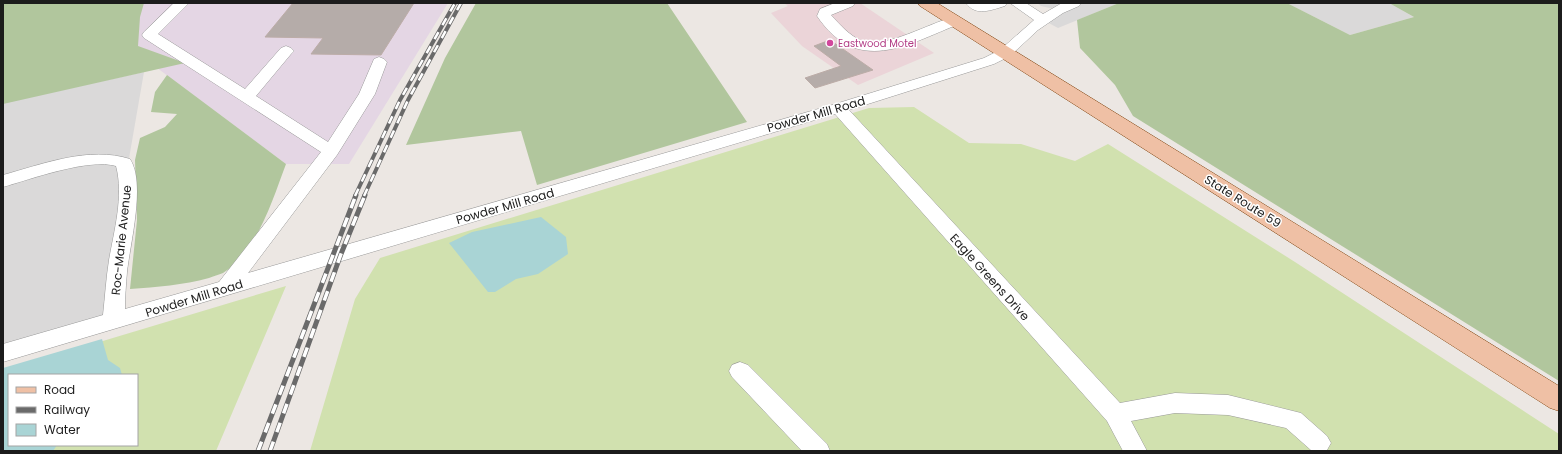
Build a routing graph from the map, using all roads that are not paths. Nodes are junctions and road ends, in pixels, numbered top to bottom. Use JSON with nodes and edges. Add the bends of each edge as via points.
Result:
{"nodes":[{"id":1,"x":182,"y":3,"type":"edge"},
{"id":2,"x":848,"y":3,"type":"edge"},
{"id":3,"x":926,"y":3,"type":"edge"},
{"id":4,"x":973,"y":3,"type":"edge"},
{"id":5,"x":1000,"y":3,"type":"edge"},
{"id":6,"x":1017,"y":3,"type":"edge"},
{"id":7,"x":1074,"y":3,"type":"edge"},
{"id":8,"x":954,"y":20,"type":"junction"},
{"id":9,"x":1043,"y":20,"type":"junction"},
{"id":10,"x":286,"y":51,"type":"dead end"},
{"id":11,"x":1005,"y":52,"type":"junction"},
{"id":12,"x":379,"y":62,"type":"dead end"},
{"id":13,"x":248,"y":97,"type":"junction"},
{"id":14,"x":838,"y":108,"type":"junction"},
{"id":15,"x":331,"y":150,"type":"junction"},
{"id":16,"x":3,"y":181,"type":"edge"},
{"id":17,"x":225,"y":289,"type":"junction"},
{"id":18,"x":113,"y":322,"type":"junction"},
{"id":19,"x":3,"y":353,"type":"edge"},
{"id":20,"x":740,"y":371,"type":"dead end"},
{"id":21,"x":1559,"y":400,"type":"edge"},
{"id":22,"x":1115,"y":414,"type":"junction"},
{"id":23,"x":1319,"y":443,"type":"dead end"},
{"id":24,"x":818,"y":451,"type":"edge"},
{"id":25,"x":1135,"y":451,"type":"edge"}],
"edges":[{"from":1,"to":13,"type":"street","via":[[149,35]]},
{"from":2,"to":8,"type":"street","via":[[825,12],[824,16],[848,40],[868,48],[890,45]]},
{"from":3,"to":8,"type":"main road","name":"State Route 59"},
{"from":4,"to":5,"type":"street","via":[[981,8]]},
{"from":6,"to":9,"type":"street"},
{"from":7,"to":9,"type":"street","name":"Powder Mill Road"},
{"from":8,"to":11,"type":"main road","name":"State Route 59"},
{"from":9,"to":11,"type":"street","name":"Powder Mill Road"},
{"from":10,"to":13,"type":"street"},
{"from":11,"to":14,"type":"street","name":"Powder Mill Road","via":[[989,61]]},
{"from":11,"to":21,"type":"main road","name":"State Route 59"},
{"from":12,"to":15,"type":"street","via":[[367,94]]},
{"from":13,"to":15,"type":"street"},
{"from":14,"to":17,"type":"street","name":"Powder Mill Road"},
{"from":14,"to":22,"type":"street","name":"Eagle Greens Drive"},
{"from":15,"to":17,"type":"street"},
{"from":16,"to":18,"type":"street","name":"Roc-Marie Avenue","via":[[98,159],[115,159],[124,163],[128,186]]},
{"from":17,"to":18,"type":"street","name":"Powder Mill Road"},
{"from":18,"to":19,"type":"street","name":"Powder Mill Road"},
{"from":20,"to":24,"type":"street"},
{"from":22,"to":23,"type":"street","via":[[1175,403],[1228,405],[1293,420]]},
{"from":22,"to":25,"type":"street","name":"Eagle Greens Drive"}]}
